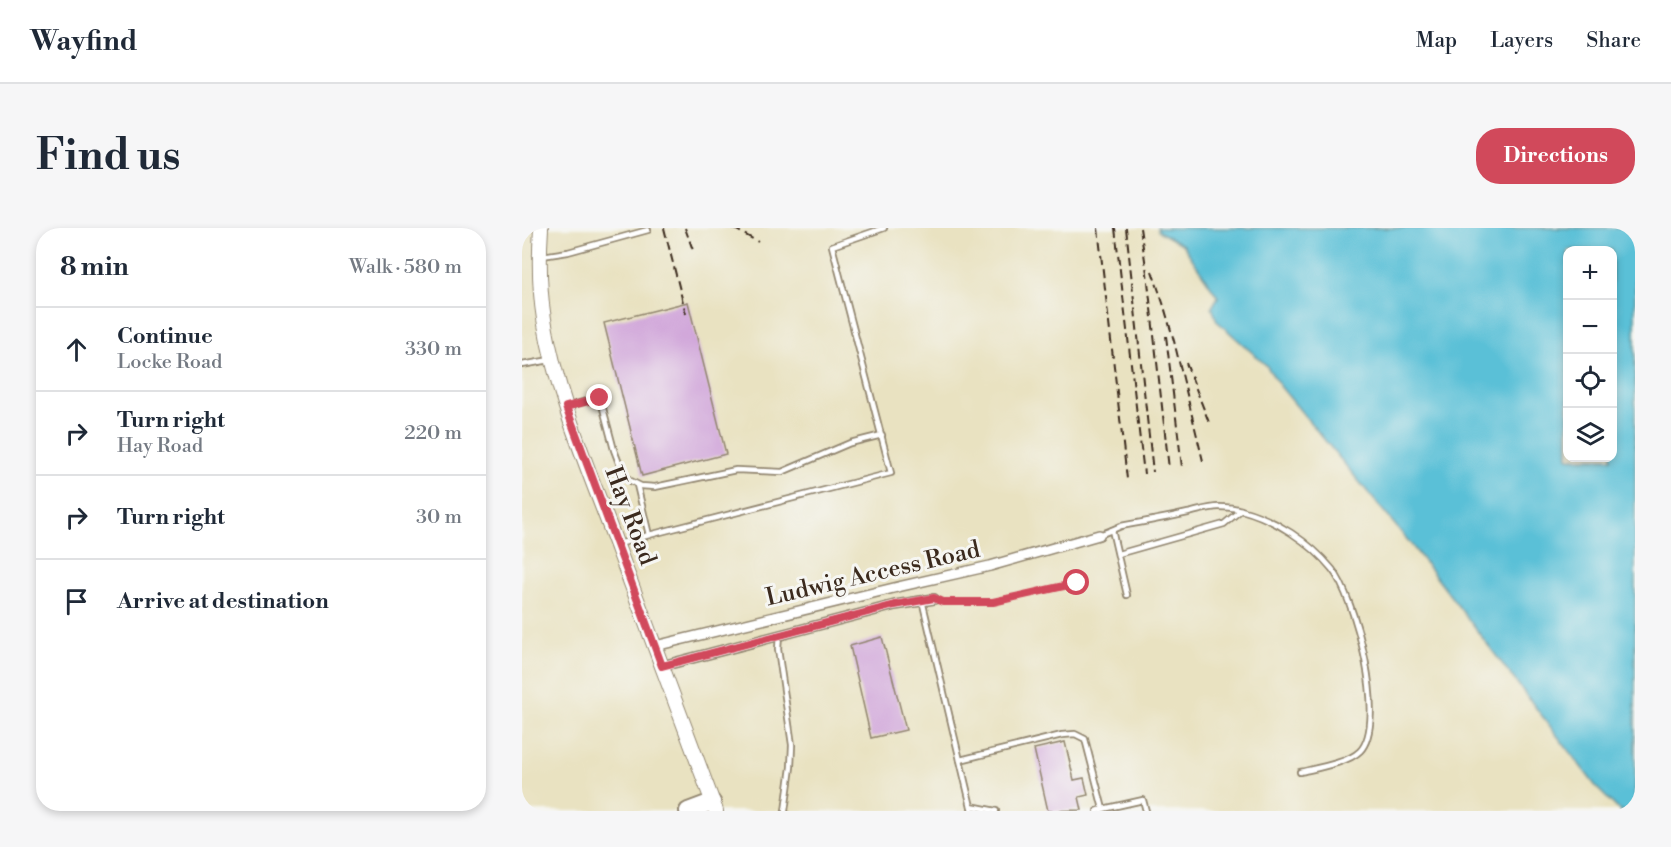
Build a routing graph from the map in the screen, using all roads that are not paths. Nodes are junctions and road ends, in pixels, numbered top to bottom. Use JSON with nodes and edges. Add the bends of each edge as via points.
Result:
{"nodes":[{"id":1,"x":541,"y":228,"type":"edge"},
{"id":2,"x":884,"y":228,"type":"edge"},
{"id":3,"x":648,"y":230,"type":"dead end"},
{"id":4,"x":539,"y":256,"type":"junction"},
{"id":5,"x":552,"y":359,"type":"junction"},
{"id":6,"x":522,"y":365,"type":"edge"},
{"id":7,"x":566,"y":407,"type":"junction"},
{"id":8,"x":882,"y":435,"type":"junction"},
{"id":9,"x":637,"y":485,"type":"junction"},
{"id":10,"x":1240,"y":510,"type":"junction"},
{"id":11,"x":1112,"y":531,"type":"junction"},
{"id":12,"x":1099,"y":534,"type":"joint"},
{"id":13,"x":649,"y":535,"type":"junction"},
{"id":14,"x":617,"y":545,"type":"junction"},
{"id":15,"x":1118,"y":554,"type":"junction"},
{"id":16,"x":1127,"y":595,"type":"dead end"},
{"id":17,"x":934,"y":598,"type":"road end"},
{"id":18,"x":922,"y":600,"type":"junction"},
{"id":19,"x":779,"y":635,"type":"junction"},
{"id":20,"x":655,"y":646,"type":"junction"},
{"id":21,"x":662,"y":666,"type":"junction"},
{"id":22,"x":960,"y":760,"type":"junction"},
{"id":23,"x":1300,"y":772,"type":"dead end"},
{"id":24,"x":714,"y":806,"type":"edge"},
{"id":25,"x":972,"y":808,"type":"edge"},
{"id":26,"x":1100,"y":810,"type":"edge"},
{"id":27,"x":688,"y":811,"type":"edge"},
{"id":28,"x":785,"y":811,"type":"edge"},
{"id":29,"x":996,"y":811,"type":"edge"},
{"id":30,"x":1146,"y":811,"type":"edge"}],
"edges":[{"from":1,"to":4,"type":"main road","name":"Hay Road"},
{"from":2,"to":8,"type":"lane","via":[[832,246]]},
{"from":3,"to":4,"type":"lane"},
{"from":4,"to":5,"type":"main road","name":"Hay Road"},
{"from":5,"to":6,"type":"lane"},
{"from":5,"to":7,"type":"main road","name":"Hay Road"},
{"from":7,"to":9,"type":"lane","via":[[600,398],[622,471]]},
{"from":7,"to":14,"type":"main road","name":"Hay Road"},
{"from":8,"to":9,"type":"lane","via":[[850,443],[783,472],[736,470],[655,487]]},
{"from":8,"to":13,"type":"lane","via":[[891,473]]},
{"from":9,"to":13,"type":"lane"},
{"from":10,"to":11,"type":"lane","via":[[1220,507]]},
{"from":10,"to":15,"type":"lane","via":[[1224,524]]},
{"from":10,"to":23,"type":"lane","via":[[1285,529],[1311,547],[1333,570],[1346,595],[1365,659],[1370,690],[1366,742],[1352,757]]},
{"from":11,"to":12,"type":"lane"},
{"from":11,"to":15,"type":"lane"},
{"from":12,"to":20,"type":"street","name":"Ludwig Access Road","via":[[990,566]]},
{"from":13,"to":14,"type":"lane"},
{"from":14,"to":20,"type":"main road","name":"Hay Road"},
{"from":15,"to":16,"type":"lane"},
{"from":17,"to":18,"type":"street"},
{"from":18,"to":19,"type":"street"},
{"from":18,"to":22,"type":"lane"},
{"from":19,"to":21,"type":"street"},
{"from":19,"to":28,"type":"lane","via":[[792,745]]},
{"from":20,"to":21,"type":"main road","name":"Hay Road"},
{"from":21,"to":24,"type":"main road","name":"Hay Road"},
{"from":22,"to":25,"type":"lane"},
{"from":22,"to":26,"type":"lane","via":[[1075,734],[1085,739]]},
{"from":24,"to":27,"type":"highway"},
{"from":25,"to":29,"type":"lane"},
{"from":26,"to":30,"type":"lane","via":[[1143,800]]}]}
